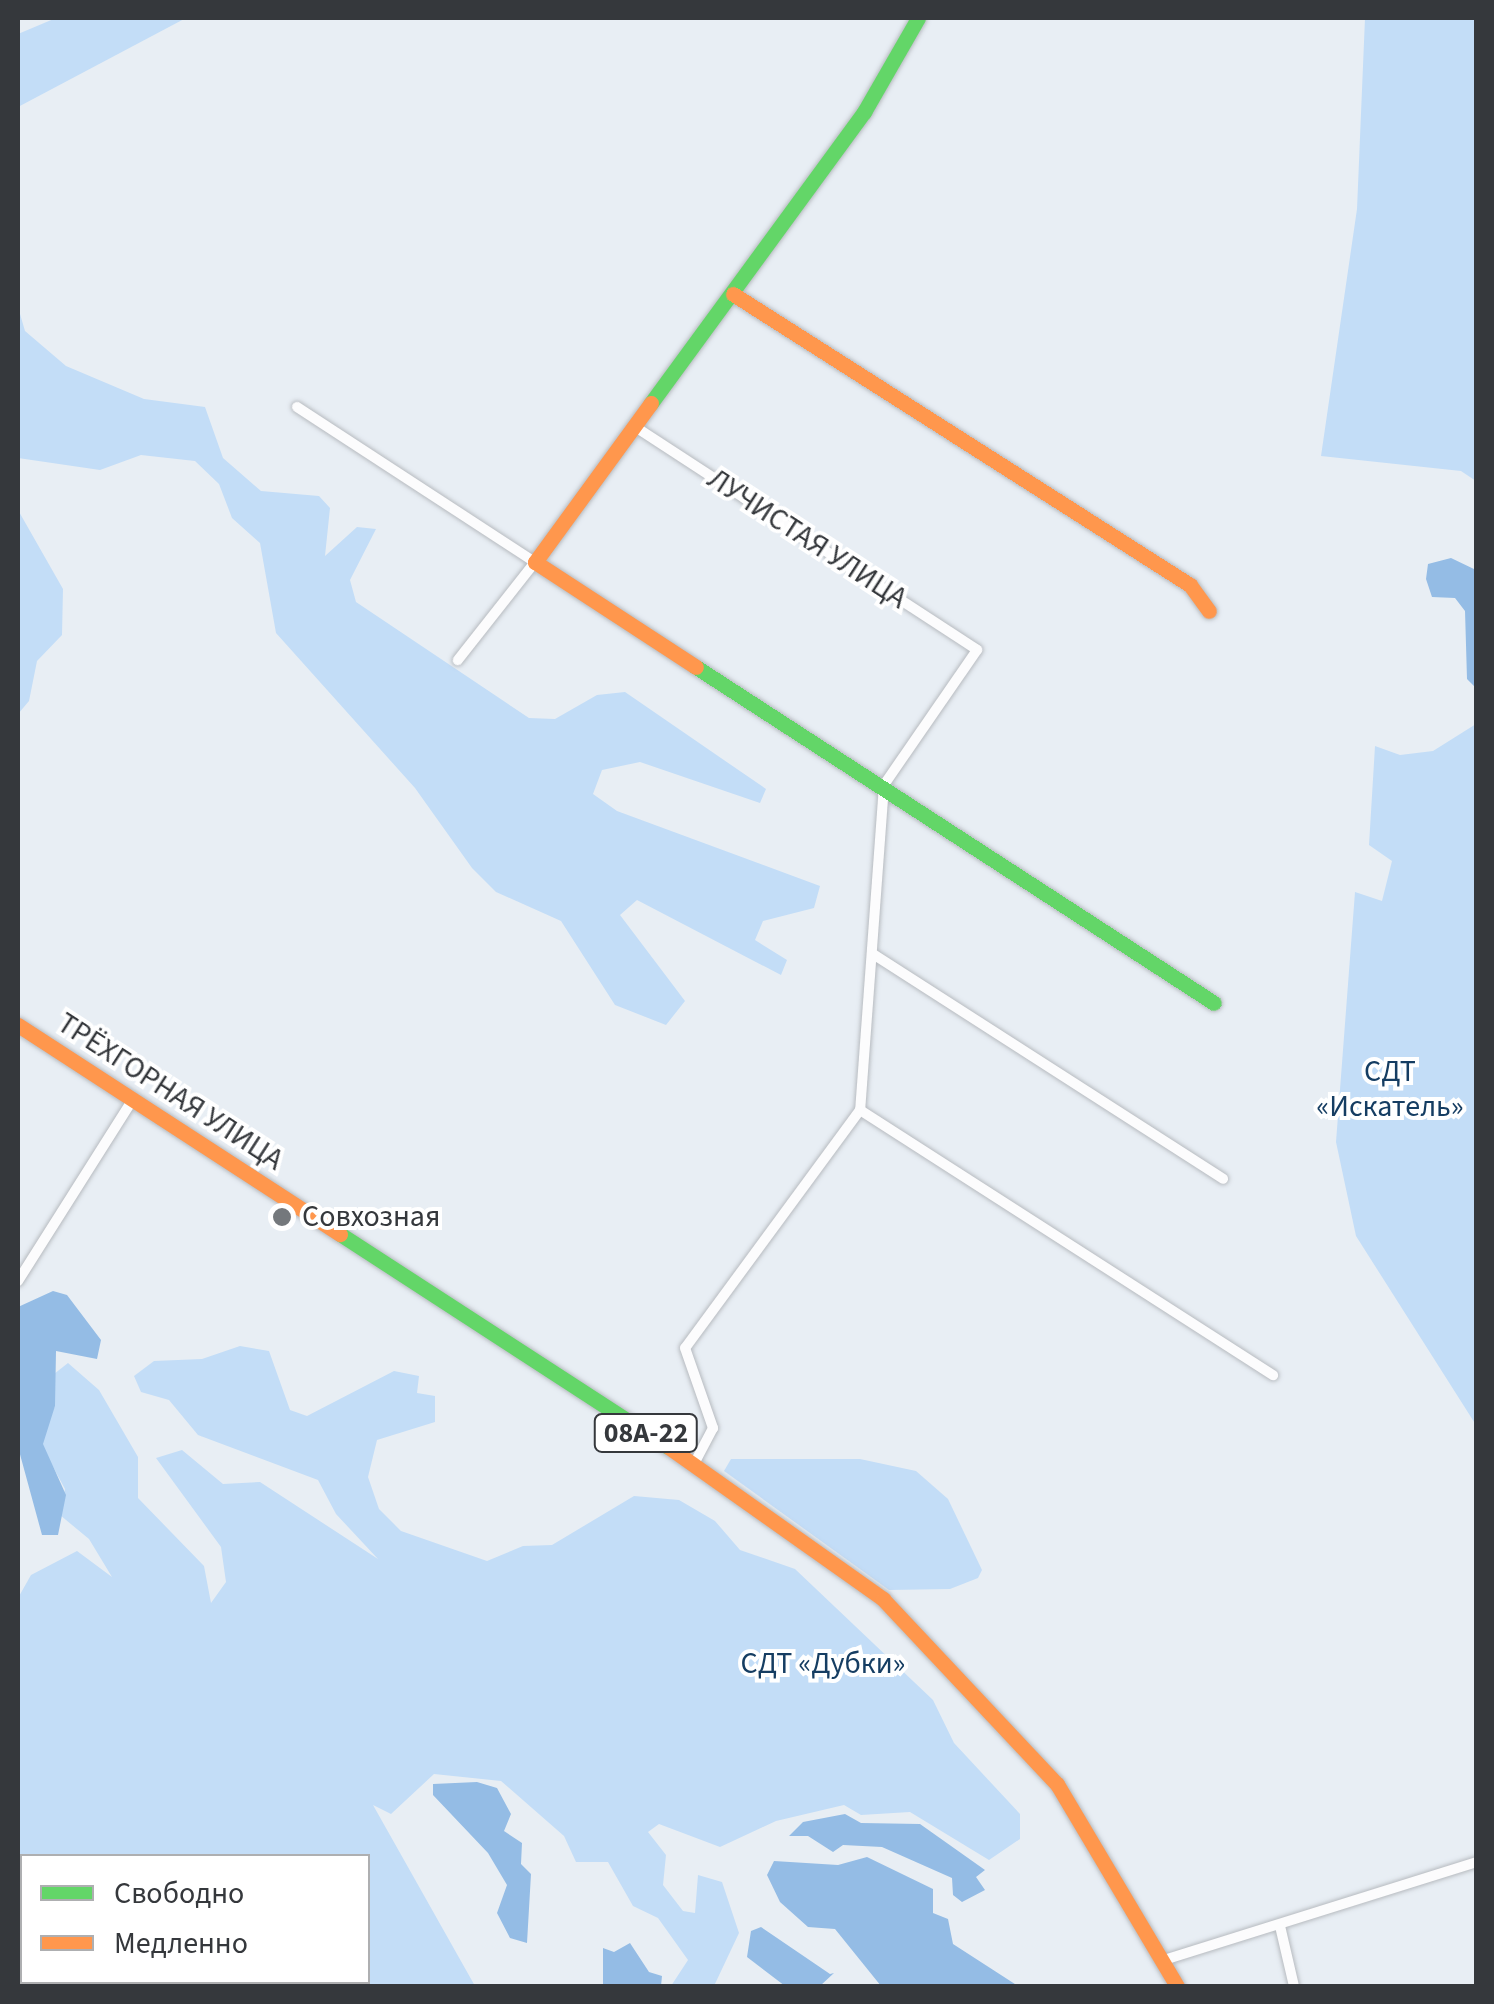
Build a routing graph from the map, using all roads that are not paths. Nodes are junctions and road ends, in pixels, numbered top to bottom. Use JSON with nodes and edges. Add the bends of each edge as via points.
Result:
{"nodes":[{"id":1,"x":918,"y":18,"type":"edge"},
{"id":2,"x":732,"y":294,"type":"junction"},
{"id":3,"x":297,"y":407,"type":"dead end"},
{"id":4,"x":637,"y":428,"type":"junction"},
{"id":5,"x":535,"y":562,"type":"junction"},
{"id":6,"x":1209,"y":611,"type":"dead end"},
{"id":7,"x":458,"y":660,"type":"dead end"},
{"id":8,"x":884,"y":785,"type":"junction"},
{"id":9,"x":873,"y":954,"type":"junction"},
{"id":10,"x":1214,"y":1003,"type":"dead end"},
{"id":11,"x":18,"y":1025,"type":"edge"},
{"id":12,"x":132,"y":1100,"type":"junction"},
{"id":13,"x":860,"y":1110,"type":"junction"},
{"id":14,"x":1223,"y":1180,"type":"dead end"},
{"id":15,"x":18,"y":1281,"type":"edge"},
{"id":16,"x":1273,"y":1376,"type":"dead end"},
{"id":17,"x":694,"y":1464,"type":"junction"},
{"id":18,"x":1476,"y":1862,"type":"edge"},
{"id":19,"x":1280,"y":1926,"type":"junction"},
{"id":20,"x":1164,"y":1960,"type":"junction"},
{"id":21,"x":1177,"y":1986,"type":"edge"},
{"id":22,"x":1294,"y":1986,"type":"edge"}],
"edges":[{"from":1,"to":2,"type":"main road","via":[[864,112]]},
{"from":2,"to":4,"type":"main road"},
{"from":2,"to":6,"type":"main road","via":[[1190,585]]},
{"from":3,"to":5,"type":"street"},
{"from":4,"to":5,"type":"main road"},
{"from":4,"to":8,"type":"street","name":"ЛУЧИСТАЯ УЛИЦА","via":[[977,650]]},
{"from":5,"to":7,"type":"street"},
{"from":5,"to":8,"type":"main road"},
{"from":8,"to":9,"type":"street"},
{"from":8,"to":10,"type":"main road"},
{"from":9,"to":13,"type":"street"},
{"from":9,"to":14,"type":"street"},
{"from":11,"to":12,"type":"main road","name":"ТРЁХГОРНАЯ УЛИЦА","number":"08А-22"},
{"from":12,"to":15,"type":"street"},
{"from":12,"to":17,"type":"main road","name":"ТРЁХГОРНАЯ УЛИЦА","number":"08А-22"},
{"from":13,"to":16,"type":"street"},
{"from":13,"to":17,"type":"street","via":[[688,1340],[686,1365],[712,1428]]},
{"from":17,"to":20,"type":"main road","name":"ТРЁХГОРНАЯ УЛИЦА","number":"08А-22","via":[[833,1560],[931,1642],[1057,1784]]},
{"from":18,"to":19,"type":"street"},
{"from":19,"to":20,"type":"street"},
{"from":19,"to":22,"type":"street"},
{"from":20,"to":21,"type":"main road","name":"ТРЁХГОРНАЯ УЛИЦА","number":"08А-22"}]}
